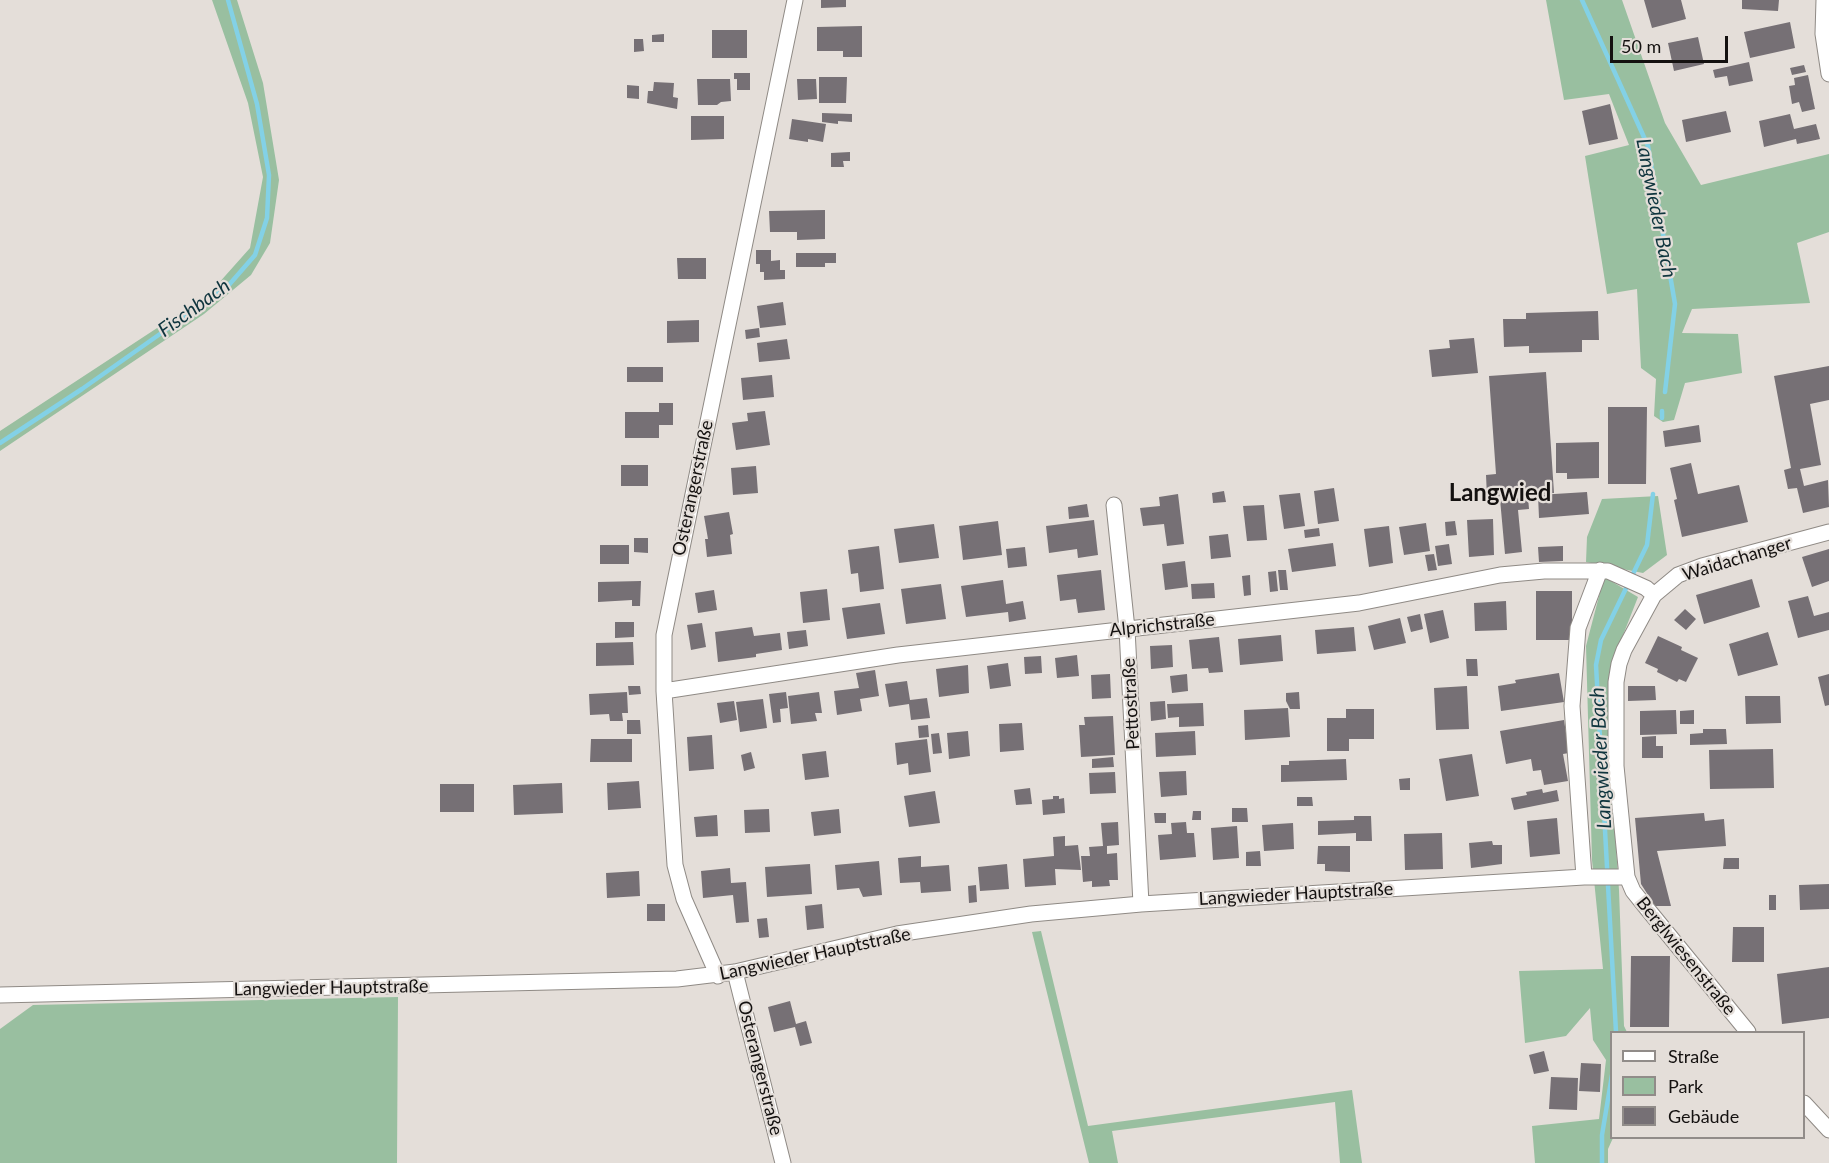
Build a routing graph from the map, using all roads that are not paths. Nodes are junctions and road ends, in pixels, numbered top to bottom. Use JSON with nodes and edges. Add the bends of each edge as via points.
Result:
{"nodes":[{"id":1,"x":795,"y":0,"type":"edge"},
{"id":2,"x":1824,"y":0,"type":"edge"},
{"id":3,"x":1829,"y":74,"type":"edge"},
{"id":4,"x":1114,"y":505,"type":"dead end"},
{"id":5,"x":1829,"y":532,"type":"edge"},
{"id":6,"x":1600,"y":570,"type":"junction"},
{"id":7,"x":1650,"y":592,"type":"junction"},
{"id":8,"x":1127,"y":629,"type":"junction"},
{"id":9,"x":664,"y":691,"type":"junction"},
{"id":10,"x":1588,"y":877,"type":"junction"},
{"id":11,"x":1623,"y":877,"type":"junction"},
{"id":12,"x":1141,"y":904,"type":"junction"},
{"id":13,"x":735,"y":972,"type":"junction"},
{"id":14,"x":718,"y":976,"type":"junction"},
{"id":15,"x":0,"y":995,"type":"edge"},
{"id":16,"x":1748,"y":1031,"type":"edge"},
{"id":17,"x":1805,"y":1105,"type":"edge"},
{"id":18,"x":1829,"y":1130,"type":"edge"},
{"id":19,"x":783,"y":1163,"type":"edge"}],
"edges":[{"from":1,"to":9,"type":"street","name":"Osterangerstraße","via":[[667,616]]},
{"from":2,"to":3,"type":"street","via":[[1823,34]]},
{"from":4,"to":8,"type":"street","name":"Pettostraße"},
{"from":5,"to":7,"type":"street","name":"Waidachanger","via":[[1689,570]]},
{"from":6,"to":7,"type":"street","name":"Alprichstraße","via":[[1617,573]]},
{"from":6,"to":8,"type":"street","name":"Alprichstraße","via":[[1500,575],[1359,603]]},
{"from":6,"to":10,"type":"street","via":[[1578,628],[1572,706]]},
{"from":7,"to":11,"type":"street","name":"Waidachanger","via":[[1624,650],[1616,682],[1616,766]]},
{"from":8,"to":9,"type":"street","name":"Alprichstraße","via":[[898,655]]},
{"from":8,"to":12,"type":"street","name":"Pettostraße"},
{"from":9,"to":14,"type":"street","name":"Osterangerstraße","via":[[675,865],[684,899]]},
{"from":10,"to":11,"type":"street","name":"Langwieder Hauptstraße"},
{"from":10,"to":12,"type":"street","name":"Langwieder Hauptstraße"},
{"from":11,"to":16,"type":"street","name":"Berglwiesenstraße"},
{"from":12,"to":13,"type":"street","name":"Langwieder Hauptstraße","via":[[1031,914],[897,934]]},
{"from":13,"to":14,"type":"street","name":"Langwieder Hauptstraße"},
{"from":13,"to":19,"type":"street","name":"Osterangerstraße"},
{"from":14,"to":15,"type":"street","name":"Langwieder Hauptstraße"},
{"from":17,"to":18,"type":"street"}]}
